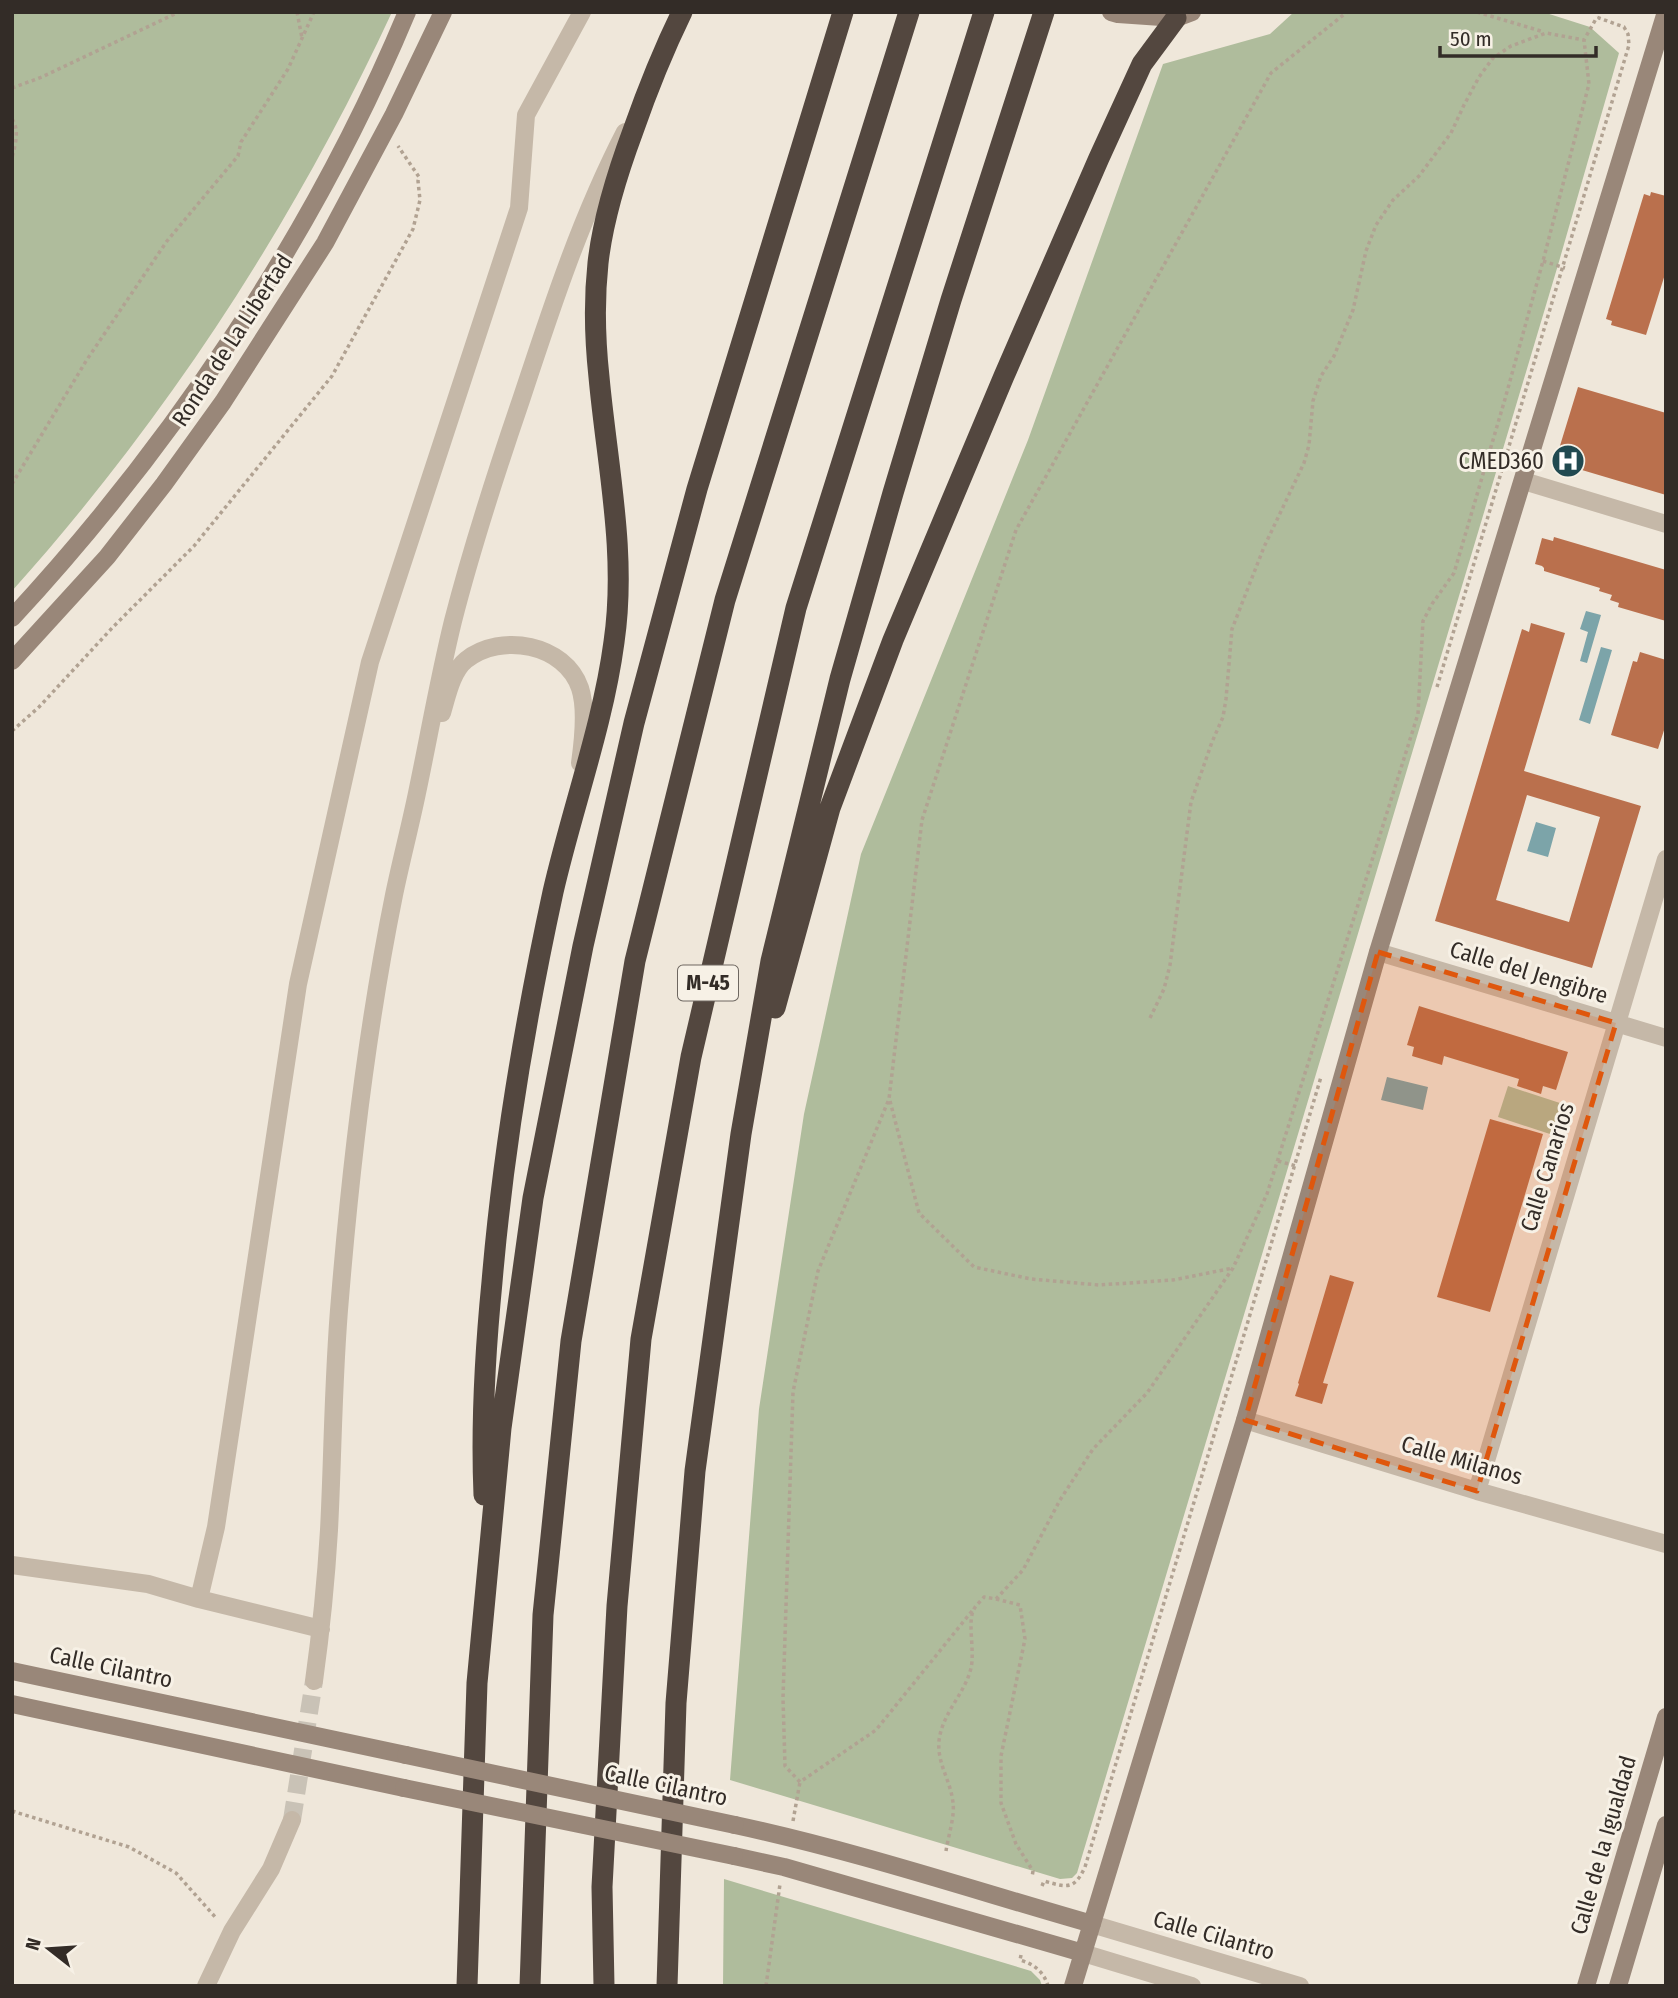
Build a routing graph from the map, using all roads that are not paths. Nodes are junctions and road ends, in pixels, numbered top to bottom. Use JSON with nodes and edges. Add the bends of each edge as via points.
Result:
{"nodes":[{"id":1,"x":407,"y":12,"type":"edge"},
{"id":2,"x":443,"y":12,"type":"edge"},
{"id":3,"x":582,"y":12,"type":"edge"},
{"id":4,"x":682,"y":12,"type":"edge"},
{"id":5,"x":843,"y":12,"type":"edge"},
{"id":6,"x":909,"y":12,"type":"edge"},
{"id":7,"x":984,"y":12,"type":"edge"},
{"id":8,"x":1044,"y":12,"type":"edge"},
{"id":9,"x":1111,"y":12,"type":"edge"},
{"id":10,"x":1665,"y":12,"type":"edge"},
{"id":11,"x":1184,"y":15,"type":"edge"},
{"id":12,"x":646,"y":95,"type":"junction"},
{"id":13,"x":1524,"y":481,"type":"junction"},
{"id":14,"x":1666,"y":524,"type":"edge"},
{"id":15,"x":12,"y":618,"type":"edge"},
{"id":16,"x":12,"y":661,"type":"edge"},
{"id":17,"x":416,"y":796,"type":"junction"},
{"id":18,"x":574,"y":806,"type":"junction"},
{"id":19,"x":1666,"y":859,"type":"edge"},
{"id":20,"x":1378,"y":952,"type":"junction"},
{"id":21,"x":1616,"y":1023,"type":"junction"},
{"id":22,"x":1666,"y":1038,"type":"edge"},
{"id":23,"x":741,"y":1134,"type":"junction"},
{"id":24,"x":1245,"y":1420,"type":"junction"},
{"id":25,"x":1476,"y":1491,"type":"junction"},
{"id":26,"x":1666,"y":1544,"type":"edge"},
{"id":27,"x":12,"y":1566,"type":"edge"},
{"id":28,"x":488,"y":1570,"type":"junction"},
{"id":29,"x":199,"y":1599,"type":"junction"},
{"id":30,"x":321,"y":1629,"type":"junction"},
{"id":31,"x":12,"y":1671,"type":"edge"},
{"id":32,"x":314,"y":1681,"type":"tunnel mouth"},
{"id":33,"x":12,"y":1704,"type":"edge"},
{"id":34,"x":1666,"y":1717,"type":"edge"},
{"id":35,"x":292,"y":1820,"type":"tunnel mouth"},
{"id":36,"x":1666,"y":1825,"type":"edge"},
{"id":37,"x":1092,"y":1924,"type":"junction"},
{"id":38,"x":1083,"y":1953,"type":"junction"},
{"id":39,"x":206,"y":1986,"type":"edge"},
{"id":40,"x":467,"y":1986,"type":"edge"},
{"id":41,"x":530,"y":1986,"type":"edge"},
{"id":42,"x":604,"y":1986,"type":"edge"},
{"id":43,"x":667,"y":1986,"type":"edge"},
{"id":44,"x":1073,"y":1986,"type":"edge"},
{"id":45,"x":1192,"y":1986,"type":"edge"},
{"id":46,"x":1300,"y":1986,"type":"edge"},
{"id":47,"x":1586,"y":1986,"type":"edge"},
{"id":48,"x":1618,"y":1986,"type":"edge"}],
"edges":[{"from":1,"to":15,"type":"street","name":"Ronda de La Libertad","via":[[332,172],[248,313],[113,502]]},
{"from":2,"to":16,"type":"street","name":"Ronda de La Libertad","via":[[325,243],[223,402],[107,557]]},
{"from":3,"to":29,"type":"street","via":[[526,115],[519,208],[370,662],[298,984],[216,1527]]},
{"from":4,"to":12,"type":"highway"},
{"from":5,"to":28,"type":"highway","via":[[697,489],[634,723],[586,933],[533,1198],[501,1428]]},
{"from":6,"to":41,"type":"highway","via":[[725,600],[635,961],[571,1341],[562,1423],[543,1615]]},
{"from":7,"to":42,"type":"highway","number":"M-45","via":[[796,608],[691,1057],[641,1339],[616,1620],[602,1887]]},
{"from":8,"to":23,"type":"highway","via":[[951,300],[840,678],[771,961]]},
{"from":9,"to":11,"type":"street"},
{"from":10,"to":13,"type":"street"},
{"from":11,"to":23,"type":"highway","via":[[1142,64],[893,640],[830,808]]},
{"from":12,"to":17,"type":"street","via":[[611,159],[581,230],[499,464],[454,618]]},
{"from":12,"to":18,"type":"highway","via":[[618,172],[598,264],[598,374],[618,538],[618,585],[609,675]]},
{"from":13,"to":14,"type":"street"},
{"from":13,"to":20,"type":"street"},
{"from":17,"to":18,"type":"street","via":[[454,677],[464,661],[499,645],[525,646],[549,653],[568,668],[580,688],[584,730]]},
{"from":17,"to":30,"type":"street","via":[[375,1000],[354,1150],[340,1299]]},
{"from":18,"to":28,"type":"highway","via":[[531,1003],[498,1206],[483,1450]]},
{"from":19,"to":21,"type":"street","name":"Calle Canarios"},
{"from":20,"to":21,"type":"street","name":"Calle del Jengibre"},
{"from":20,"to":24,"type":"street"},
{"from":21,"to":22,"type":"street","name":"Calle del Jengibre"},
{"from":21,"to":25,"type":"street","name":"Calle Canarios"},
{"from":23,"to":43,"type":"highway","via":[[694,1485],[676,1703]]},
{"from":24,"to":25,"type":"street","name":"Calle Milanos"},
{"from":24,"to":37,"type":"street"},
{"from":25,"to":26,"type":"street","name":"Calle Milanos"},
{"from":27,"to":29,"type":"street","via":[[148,1584]]},
{"from":28,"to":40,"type":"highway","via":[[477,1683]]},
{"from":29,"to":30,"type":"street"},
{"from":30,"to":32,"type":"street"},
{"from":31,"to":37,"type":"street","name":"Calle Cilantro","bridge":true,"via":[[790,1837]]},
{"from":33,"to":38,"type":"street","bridge":true,"via":[[734,1856]]},
{"from":34,"to":47,"type":"street","name":"Calle de la Igualdad"},
{"from":35,"to":39,"type":"street","via":[[271,1869],[232,1931]]},
{"from":36,"to":48,"type":"street"},
{"from":37,"to":38,"type":"street"},
{"from":37,"to":46,"type":"street","name":"Calle Cilantro"},
{"from":38,"to":44,"type":"street"},
{"from":38,"to":45,"type":"street"}]}
